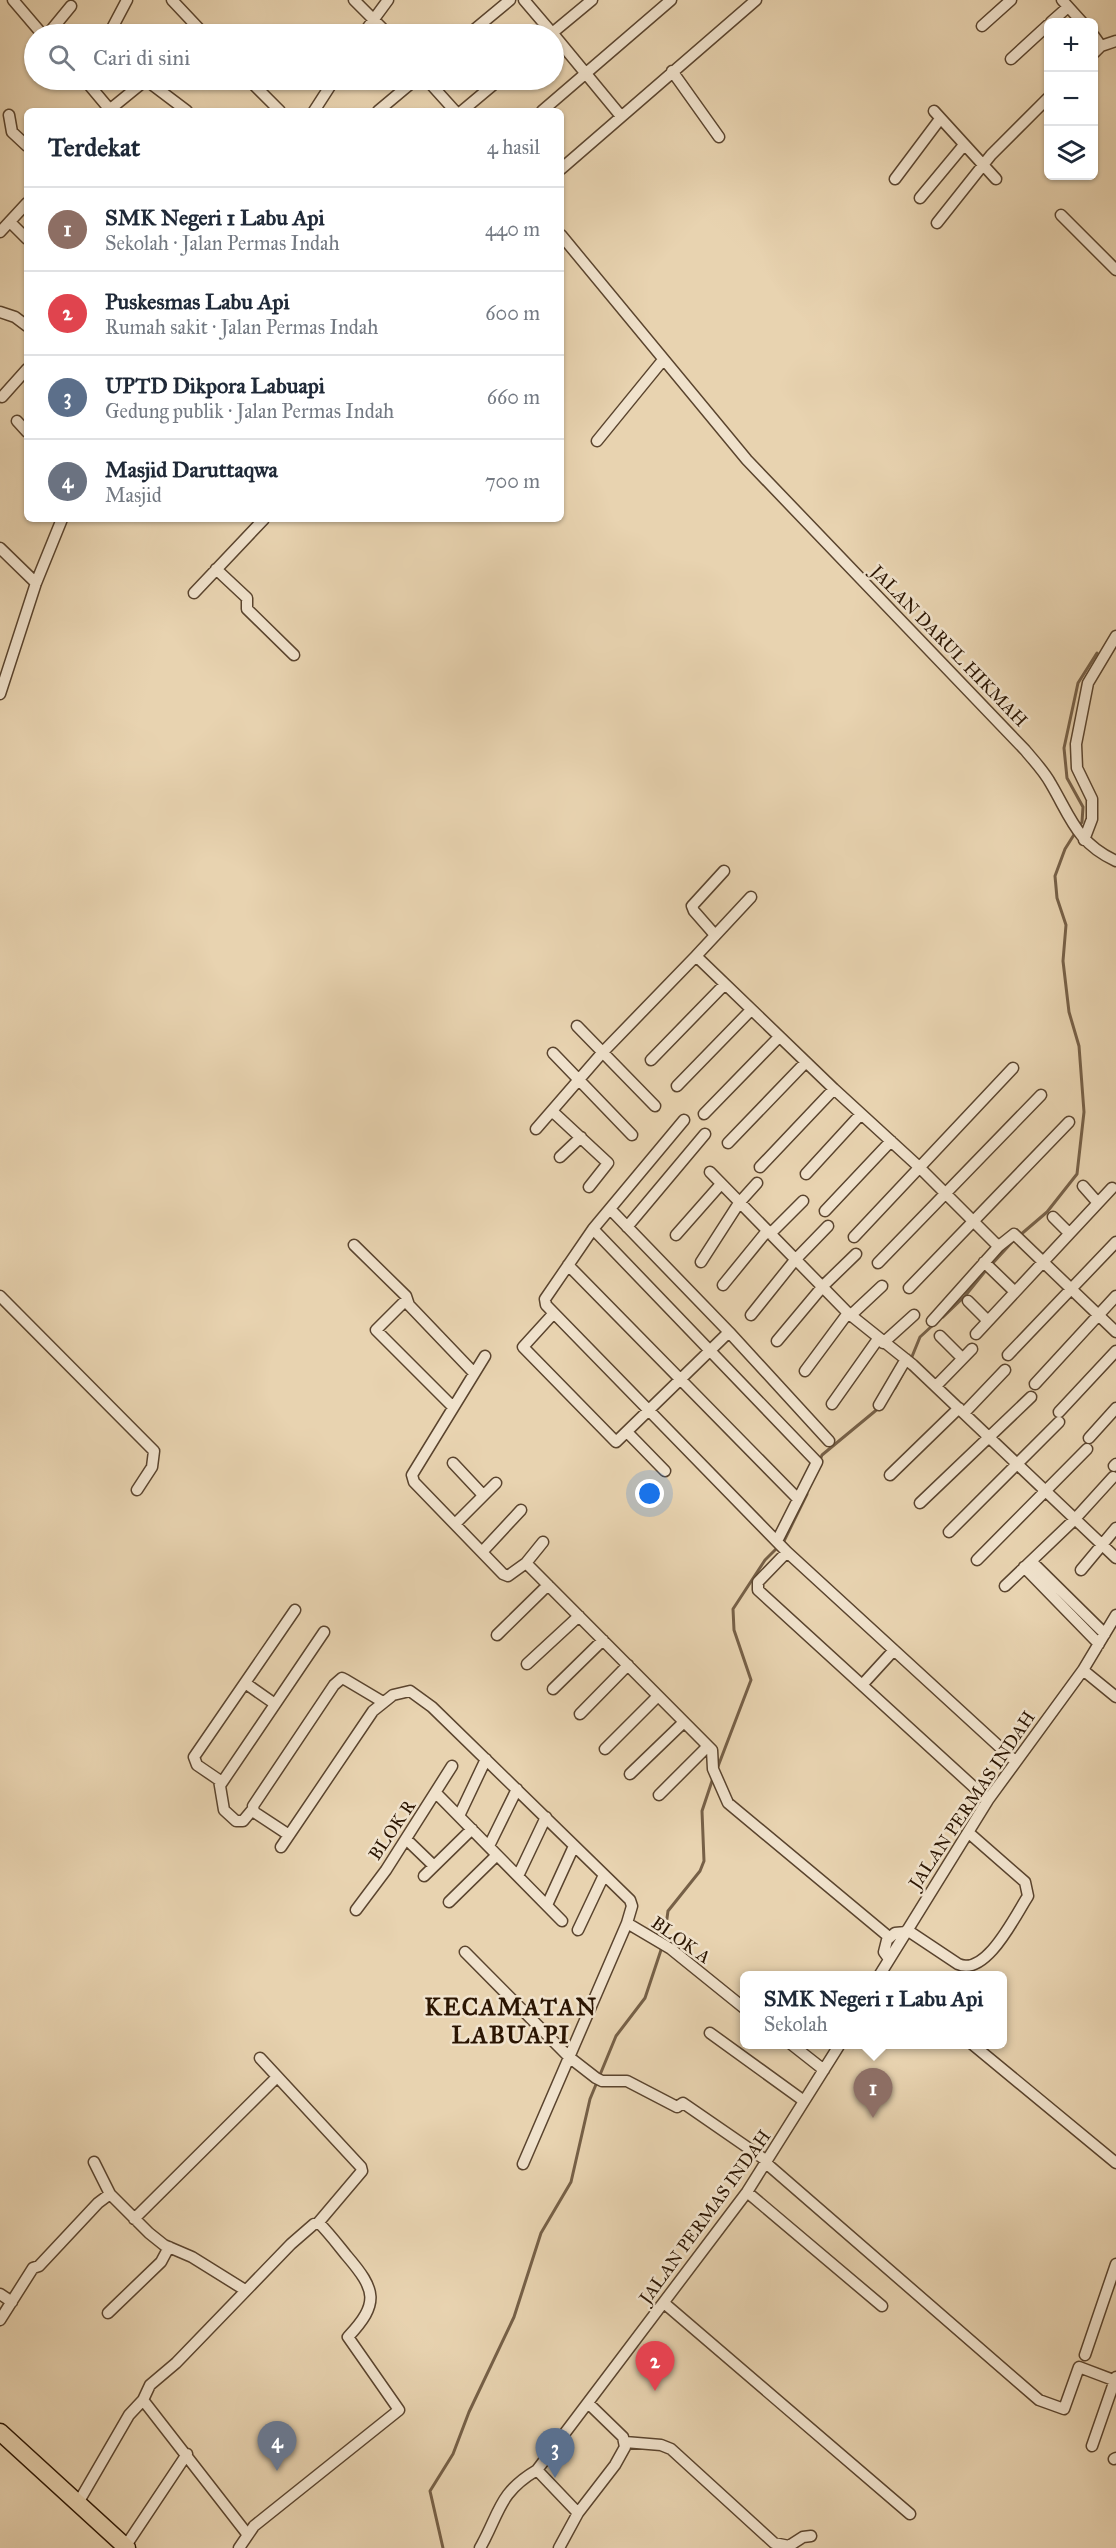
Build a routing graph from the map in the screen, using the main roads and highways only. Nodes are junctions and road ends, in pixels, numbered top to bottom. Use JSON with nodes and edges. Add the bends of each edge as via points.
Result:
{"nodes":[{"id":1,"x":0,"y":2432,"type":"edge"},
{"id":2,"x":126,"y":2547,"type":"edge"}],
"edges":[{"from":1,"to":2,"type":"highway"}]}
